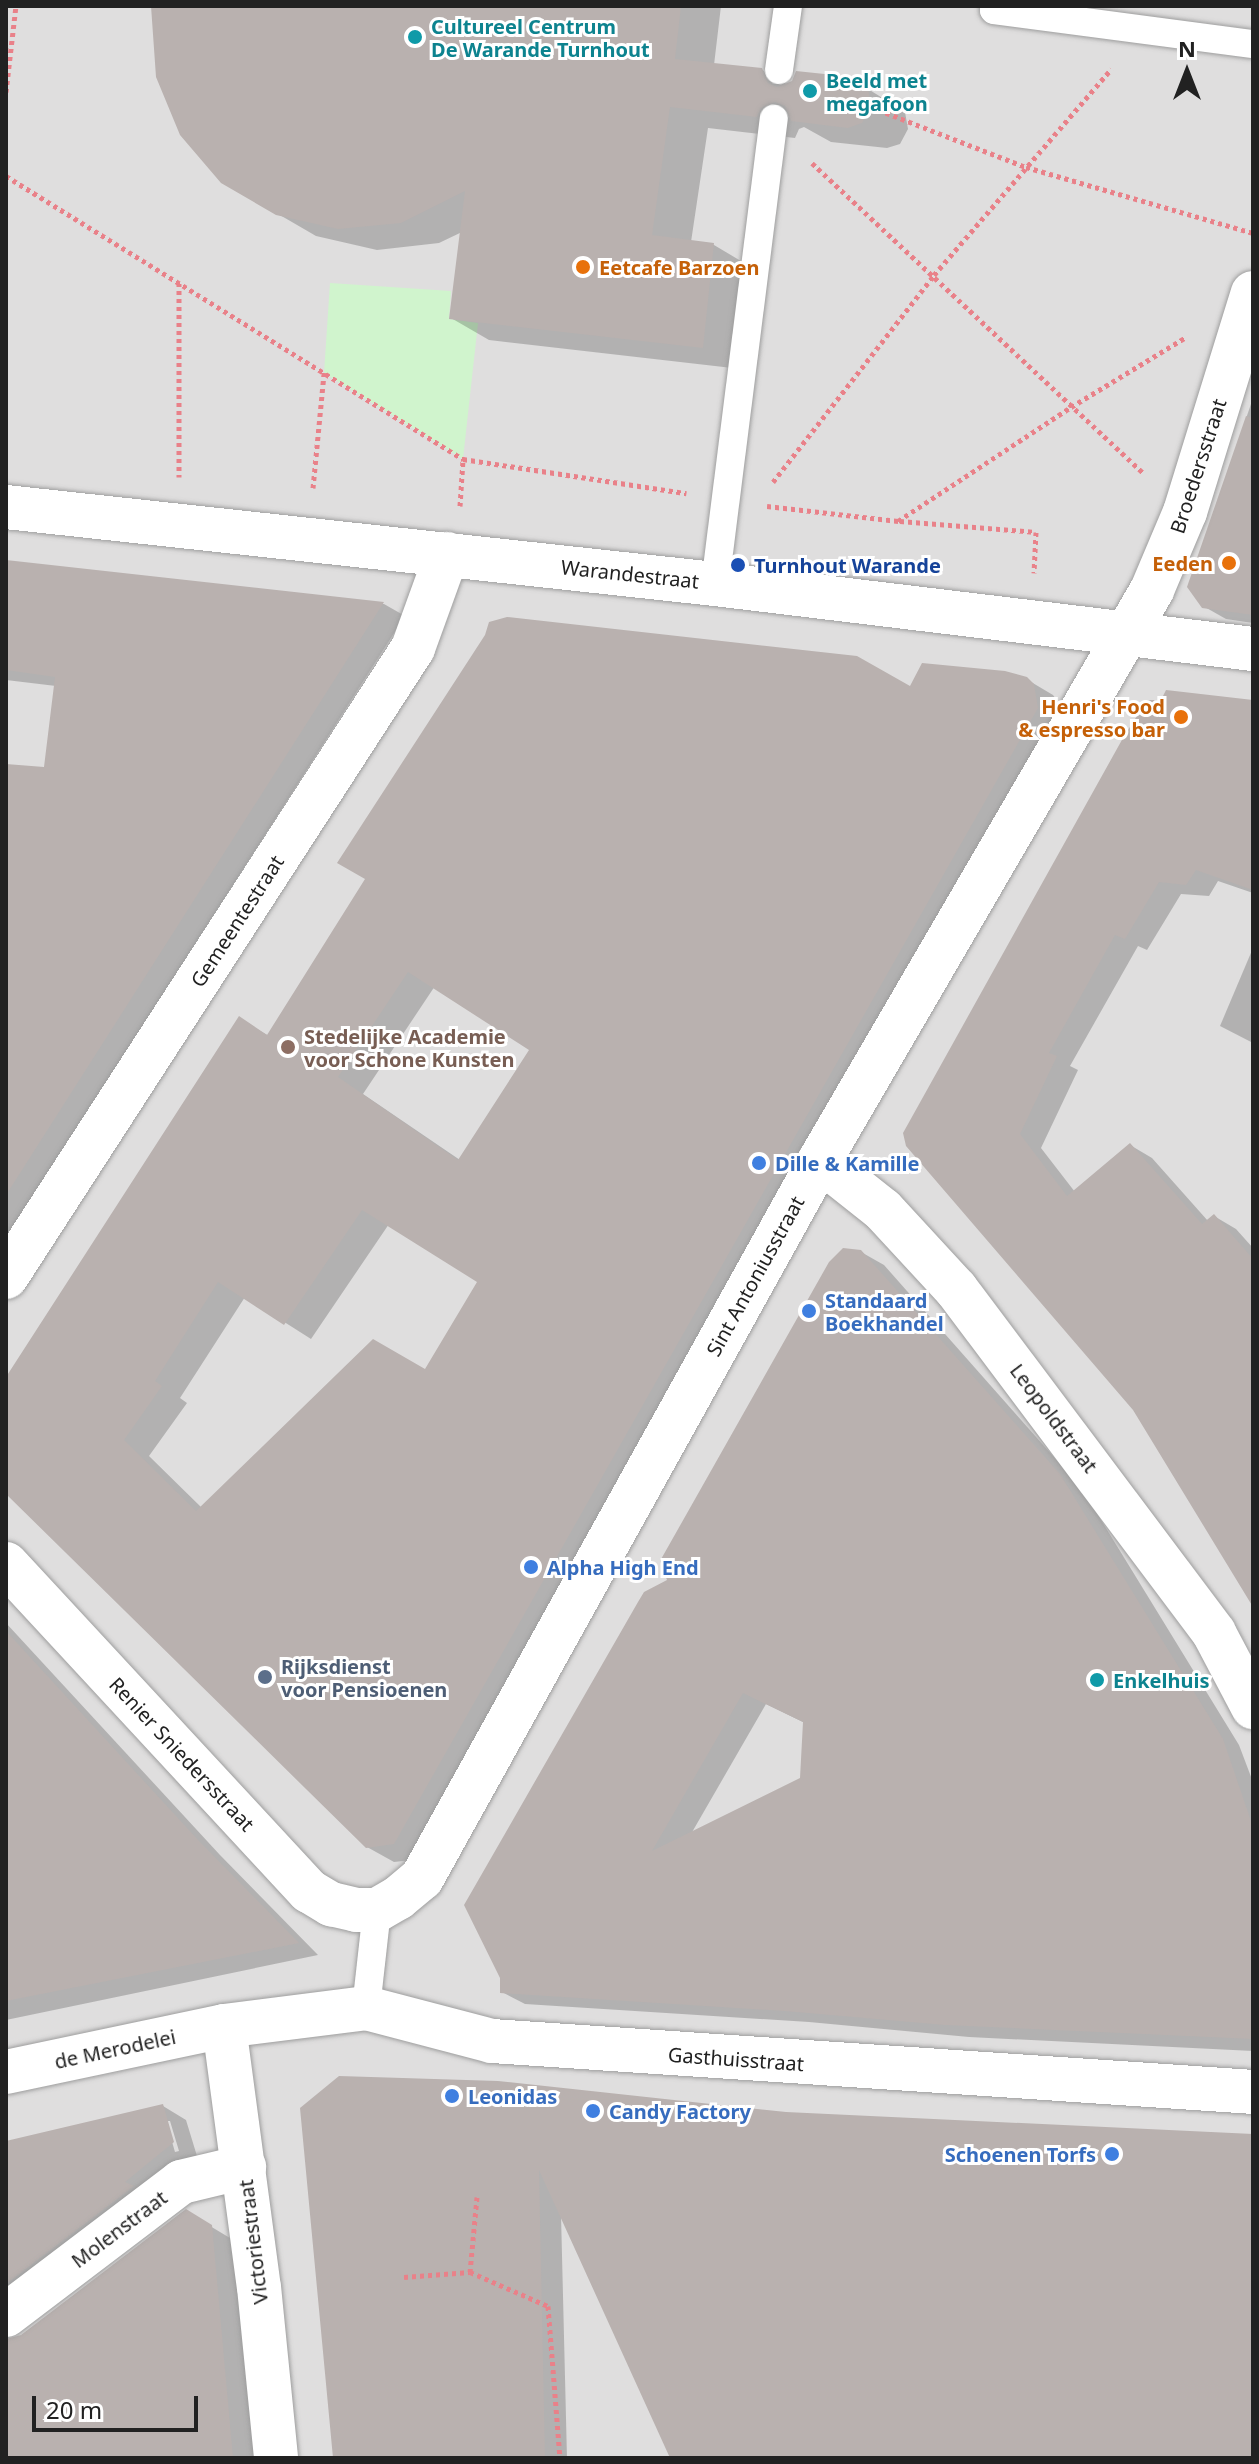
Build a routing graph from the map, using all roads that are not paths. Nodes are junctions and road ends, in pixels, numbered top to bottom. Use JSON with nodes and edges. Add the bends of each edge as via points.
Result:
{"nodes":[{"id":1,"x":788,"y":6,"type":"edge"},
{"id":2,"x":995,"y":6,"type":"edge"},
{"id":3,"x":1253,"y":44,"type":"edge"},
{"id":4,"x":779,"y":70,"type":"dead end"},
{"id":5,"x":774,"y":119,"type":"dead end"},
{"id":6,"x":1252,"y":295,"type":"edge"},
{"id":7,"x":6,"y":507,"type":"edge"},
{"id":8,"x":447,"y":554,"type":"junction"},
{"id":9,"x":715,"y":584,"type":"junction"},
{"id":10,"x":1127,"y":632,"type":"junction"},
{"id":11,"x":1253,"y":649,"type":"edge"},
{"id":12,"x":820,"y":1160,"type":"junction"},
{"id":13,"x":6,"y":1277,"type":"edge"},
{"id":14,"x":6,"y":1564,"type":"edge"},
{"id":15,"x":1253,"y":1707,"type":"edge"},
{"id":16,"x":377,"y":1910,"type":"junction"},
{"id":17,"x":366,"y":2008,"type":"junction"},
{"id":18,"x":224,"y":2026,"type":"junction"},
{"id":19,"x":6,"y":2072,"type":"edge"},
{"id":20,"x":1253,"y":2092,"type":"edge"},
{"id":21,"x":244,"y":2167,"type":"junction"},
{"id":22,"x":6,"y":2315,"type":"edge"},
{"id":23,"x":276,"y":2458,"type":"edge"}],
"edges":[{"from":1,"to":4,"type":"lane"},
{"from":2,"to":3,"type":"lane","via":[[994,10]]},
{"from":5,"to":9,"type":"lane"},
{"from":6,"to":10,"type":"street","name":"Broedersstraat","via":[[1185,512],[1152,590]]},
{"from":7,"to":8,"type":"street","name":"Warandestraat"},
{"from":8,"to":9,"type":"street","name":"Warandestraat"},
{"from":8,"to":13,"type":"street","name":"Gemeentestraat","via":[[413,648]]},
{"from":9,"to":10,"type":"street","name":"Warandestraat"},
{"from":10,"to":11,"type":"street","name":"Warandestraat"},
{"from":10,"to":12,"type":"street","name":"Sint Antoniusstraat"},
{"from":12,"to":15,"type":"street","name":"Leopoldstraat","via":[[883,1210],[956,1289],[1214,1633]]},
{"from":12,"to":16,"type":"street","name":"Sint Antoniusstraat","via":[[422,1878]]},
{"from":14,"to":16,"type":"street","name":"Renier Sniedersstraat","via":[[309,1891],[331,1904]]},
{"from":16,"to":17,"type":"lane"},
{"from":17,"to":18,"type":"street","name":"Gasthuisstraat"},
{"from":17,"to":20,"type":"street","name":"Gasthuisstraat","via":[[492,2041]]},
{"from":18,"to":19,"type":"street","name":"de Merodelei"},
{"from":18,"to":21,"type":"street","name":"Victoriestraat"},
{"from":21,"to":22,"type":"street","name":"Molenstraat","via":[[181,2182]]},
{"from":21,"to":23,"type":"street","name":"Victoriestraat"}]}
